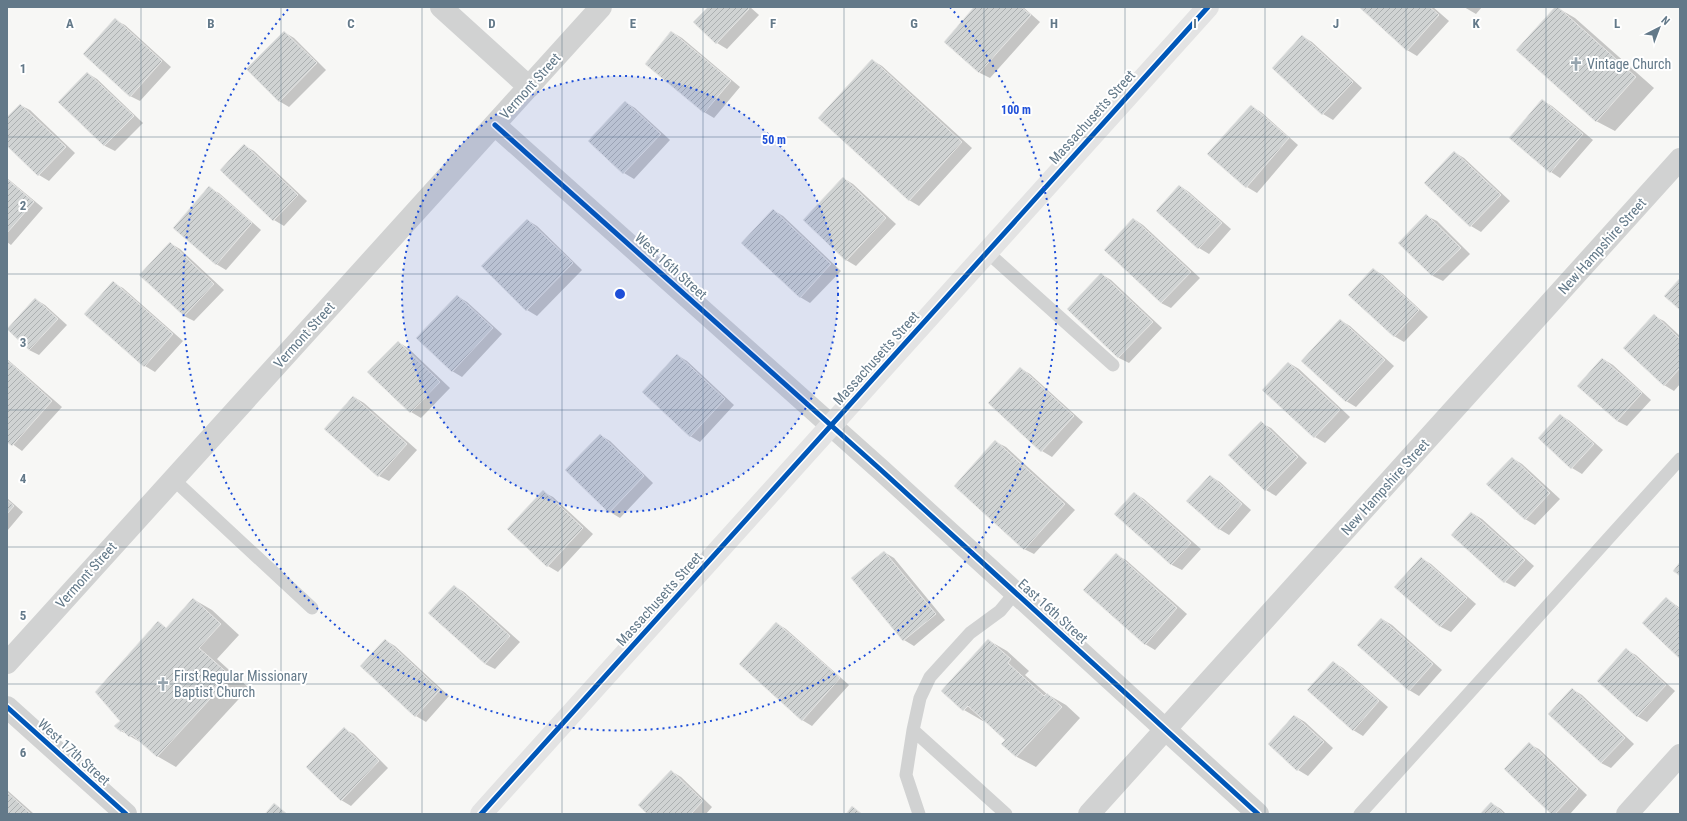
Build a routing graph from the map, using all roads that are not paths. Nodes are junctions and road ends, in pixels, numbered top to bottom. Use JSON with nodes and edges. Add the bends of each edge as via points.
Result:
{"nodes":[{"id":1,"x":441,"y":7,"type":"edge"},
{"id":2,"x":601,"y":7,"type":"edge"},
{"id":3,"x":1208,"y":7,"type":"edge"},
{"id":4,"x":529,"y":86,"type":"junction"},
{"id":5,"x":495,"y":125,"type":"junction"},
{"id":6,"x":1680,"y":159,"type":"edge"},
{"id":7,"x":987,"y":252,"type":"junction"},
{"id":8,"x":1113,"y":365,"type":"dead end"},
{"id":9,"x":831,"y":426,"type":"junction"},
{"id":10,"x":1680,"y":459,"type":"edge"},
{"id":11,"x":173,"y":479,"type":"junction"},
{"id":12,"x":1015,"y":593,"type":"junction"},
{"id":13,"x":312,"y":608,"type":"dead end"},
{"id":14,"x":7,"y":663,"type":"edge"},
{"id":15,"x":7,"y":707,"type":"edge"},
{"id":16,"x":912,"y":730,"type":"junction"},
{"id":17,"x":1165,"y":730,"type":"junction"},
{"id":18,"x":1680,"y":755,"type":"edge"},
{"id":19,"x":126,"y":814,"type":"edge"},
{"id":20,"x":481,"y":814,"type":"edge"},
{"id":21,"x":919,"y":814,"type":"edge"},
{"id":22,"x":1006,"y":814,"type":"edge"},
{"id":23,"x":1089,"y":814,"type":"edge"},
{"id":24,"x":1258,"y":814,"type":"edge"},
{"id":25,"x":1360,"y":814,"type":"edge"},
{"id":26,"x":1627,"y":814,"type":"edge"}],
"edges":[{"from":1,"to":4,"type":"street"},
{"from":2,"to":4,"type":"street","name":"Vermont Street"},
{"from":3,"to":7,"type":"main road","name":"Massachusetts Street"},
{"from":4,"to":5,"type":"street","name":"Vermont Street"},
{"from":5,"to":9,"type":"street","name":"West 16th Street"},
{"from":5,"to":11,"type":"street","name":"Vermont Street"},
{"from":6,"to":17,"type":"street","name":"New Hampshire Street"},
{"from":7,"to":8,"type":"lane"},
{"from":7,"to":9,"type":"main road","name":"Massachusetts Street"},
{"from":9,"to":12,"type":"street","name":"East 16th Street"},
{"from":9,"to":20,"type":"main road","name":"Massachusetts Street"},
{"from":10,"to":25,"type":"lane"},
{"from":11,"to":13,"type":"lane"},
{"from":11,"to":14,"type":"street","name":"Vermont Street"},
{"from":12,"to":16,"type":"lane","via":[[1000,611],[970,633],[930,677],[920,698]]},
{"from":12,"to":17,"type":"street","name":"East 16th Street"},
{"from":15,"to":19,"type":"street","name":"West 17th Street"},
{"from":16,"to":21,"type":"lane","via":[[906,775]]},
{"from":16,"to":22,"type":"lane"},
{"from":17,"to":23,"type":"street","name":"New Hampshire Street"},
{"from":17,"to":24,"type":"street","name":"East 16th Street"},
{"from":18,"to":26,"type":"street"}]}
